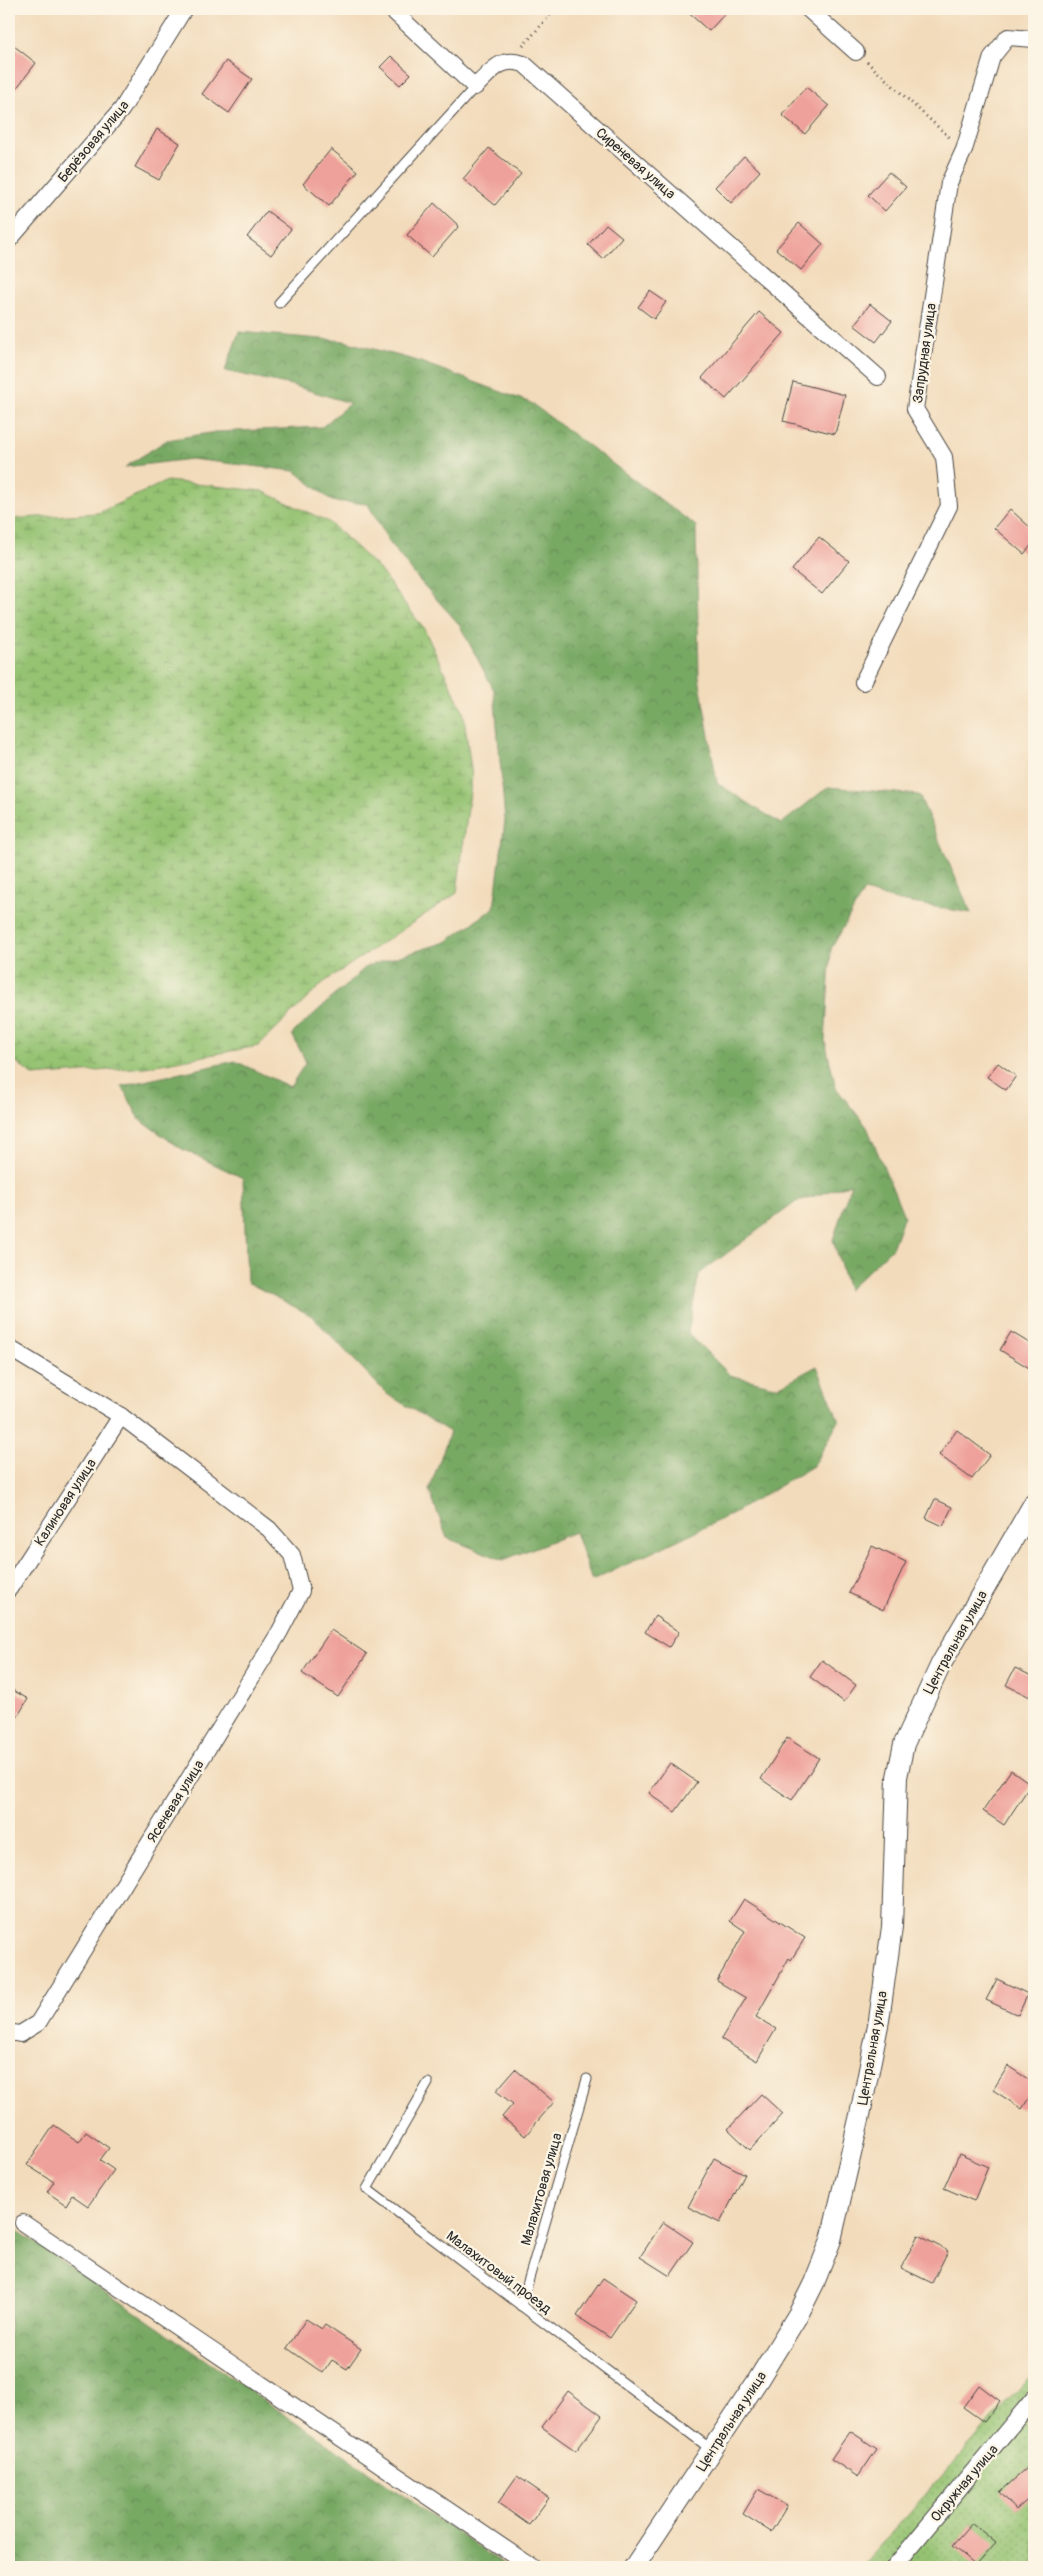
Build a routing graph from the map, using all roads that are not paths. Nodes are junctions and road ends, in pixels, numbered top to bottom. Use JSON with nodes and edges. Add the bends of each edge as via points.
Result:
{"nodes":[{"id":1,"x":184,"y":9,"type":"edge"},
{"id":2,"x":391,"y":9,"type":"edge"},
{"id":3,"x":808,"y":9,"type":"edge"},
{"id":4,"x":1034,"y":39,"type":"edge"},
{"id":5,"x":856,"y":52,"type":"road end"},
{"id":6,"x":475,"y":87,"type":"junction"},
{"id":7,"x":9,"y":240,"type":"edge"},
{"id":8,"x":279,"y":303,"type":"dead end"},
{"id":9,"x":878,"y":377,"type":"dead end"},
{"id":10,"x":863,"y":682,"type":"dead end"},
{"id":11,"x":9,"y":1348,"type":"edge"},
{"id":12,"x":122,"y":1416,"type":"junction"},
{"id":13,"x":1034,"y":1504,"type":"edge"},
{"id":14,"x":9,"y":1588,"type":"edge"},
{"id":15,"x":14,"y":2033,"type":"edge"},
{"id":16,"x":587,"y":2079,"type":"dead end"},
{"id":17,"x":428,"y":2083,"type":"dead end"},
{"id":18,"x":23,"y":2223,"type":"dead end"},
{"id":19,"x":521,"y":2306,"type":"junction"},
{"id":20,"x":1034,"y":2398,"type":"edge"},
{"id":21,"x":712,"y":2451,"type":"junction"},
{"id":22,"x":532,"y":2567,"type":"edge"},
{"id":23,"x":634,"y":2567,"type":"edge"},
{"id":24,"x":894,"y":2567,"type":"edge"}],
"edges":[{"from":1,"to":7,"type":"street","name":"Берёзовая улица","via":[[122,109]]},
{"from":2,"to":6,"type":"street"},
{"from":3,"to":5,"type":"street"},
{"from":4,"to":10,"type":"street","name":"Запрудная улица","via":[[1008,37],[992,57],[964,150],[948,183],[915,409],[944,456],[950,506]]},
{"from":6,"to":8,"type":"lane"},
{"from":6,"to":9,"type":"street","name":"Сиреневая улица","via":[[498,65],[511,60],[524,64]]},
{"from":11,"to":12,"type":"street"},
{"from":12,"to":14,"type":"street","name":"Калиновая улица"},
{"from":12,"to":15,"type":"street","name":"Ясеневая улица","via":[[269,1529],[292,1555],[301,1591],[279,1633],[38,2023]]},
{"from":13,"to":21,"type":"street","name":"Центральная улица","via":[[941,1664],[904,1744],[897,1777],[892,1927],[880,2010],[831,2240],[799,2313]]},
{"from":16,"to":19,"type":"lane","name":"Малахитовая улица"},
{"from":17,"to":19,"type":"lane","name":"Малахитовый проезд","via":[[367,2189]]},
{"from":18,"to":22,"type":"street"},
{"from":19,"to":21,"type":"lane","name":"Малахитовый проезд"},
{"from":20,"to":24,"type":"street","name":"Окружная улица"},
{"from":21,"to":23,"type":"street","name":"Центральная улица"}]}
